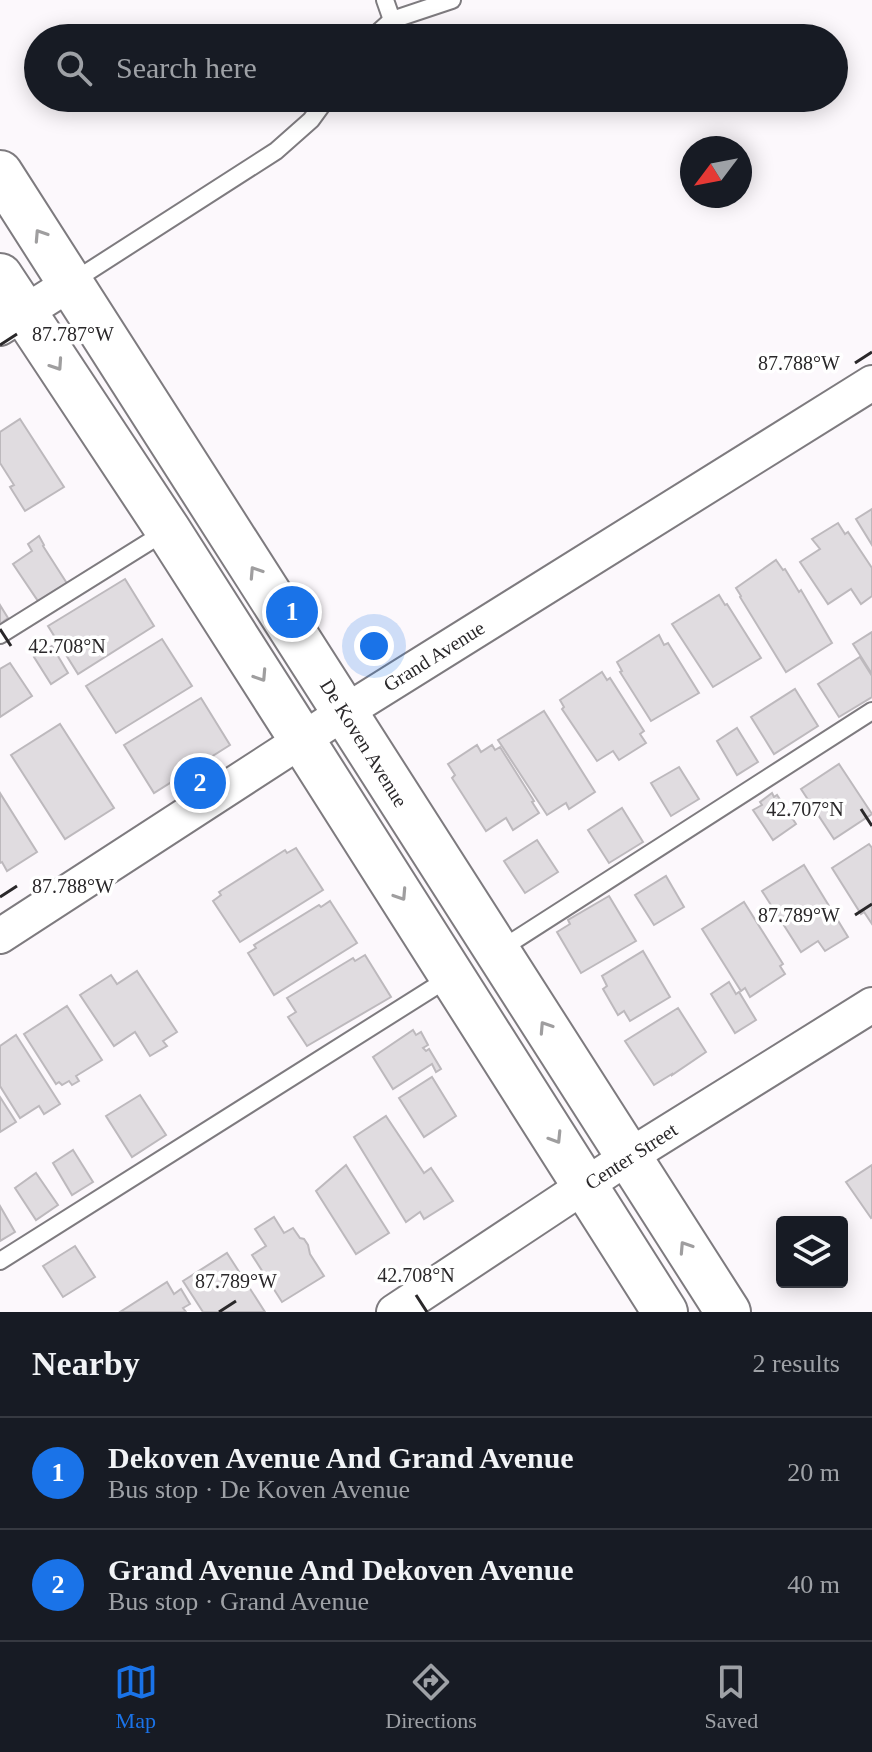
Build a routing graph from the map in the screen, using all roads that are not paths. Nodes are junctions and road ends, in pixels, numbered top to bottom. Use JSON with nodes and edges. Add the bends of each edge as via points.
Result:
{"nodes":[{"id":1,"x":385,"y":0,"type":"edge"},
{"id":2,"x":452,"y":0,"type":"edge"},
{"id":3,"x":392,"y":20,"type":"junction"},
{"id":4,"x":388,"y":24,"type":"edge"},
{"id":5,"x":317,"y":112,"type":"edge"},
{"id":6,"x":0,"y":173,"type":"edge"},
{"id":7,"x":0,"y":276,"type":"edge"},
{"id":8,"x":71,"y":283,"type":"junction"},
{"id":9,"x":12,"y":320,"type":"edge"},
{"id":10,"x":872,"y":383,"type":"edge"},
{"id":11,"x":168,"y":530,"type":"junction"},
{"id":12,"x":0,"y":635,"type":"edge"},
{"id":13,"x":872,"y":711,"type":"edge"},
{"id":14,"x":345,"y":712,"type":"junction"},
{"id":15,"x":302,"y":740,"type":"junction"},
{"id":16,"x":0,"y":936,"type":"edge"},
{"id":17,"x":497,"y":952,"type":"junction"},
{"id":18,"x":453,"y":976,"type":"junction"},
{"id":19,"x":872,"y":1005,"type":"edge"},
{"id":20,"x":628,"y":1157,"type":"junction"},
{"id":21,"x":585,"y":1185,"type":"junction"},
{"id":22,"x":0,"y":1261,"type":"edge"},
{"id":23,"x":394,"y":1312,"type":"edge"},
{"id":24,"x":665,"y":1312,"type":"edge"},
{"id":25,"x":728,"y":1312,"type":"edge"}],
"edges":[{"from":1,"to":3,"type":"lane"},
{"from":2,"to":3,"type":"lane"},
{"from":3,"to":4,"type":"lane"},
{"from":5,"to":8,"type":"lane","via":[[276,151]]},
{"from":8,"to":6,"type":"street","name":"De Koven Avenue","one_way":true},
{"from":7,"to":9,"type":"street"},
{"from":8,"to":9,"type":"street"},
{"from":14,"to":8,"type":"street","name":"De Koven Avenue","one_way":true},
{"from":9,"to":11,"type":"street","one_way":true},
{"from":10,"to":14,"type":"street","name":"Grand Avenue"},
{"from":11,"to":12,"type":"lane"},
{"from":11,"to":15,"type":"street","one_way":true},
{"from":13,"to":17,"type":"lane"},
{"from":14,"to":15,"type":"street","name":"Grand Avenue"},
{"from":14,"to":17,"type":"street","name":"De Koven Avenue"},
{"from":15,"to":16,"type":"street","name":"Grand Avenue"},
{"from":15,"to":18,"type":"street","one_way":true},
{"from":20,"to":17,"type":"street","name":"De Koven Avenue","one_way":true},
{"from":18,"to":21,"type":"street","one_way":true},
{"from":18,"to":22,"type":"lane"},
{"from":19,"to":20,"type":"street","name":"Center Street"},
{"from":20,"to":21,"type":"street","name":"Center Street"},
{"from":25,"to":20,"type":"street","name":"De Koven Avenue","one_way":true},
{"from":21,"to":23,"type":"street","name":"Center Street"},
{"from":21,"to":24,"type":"street"}]}
